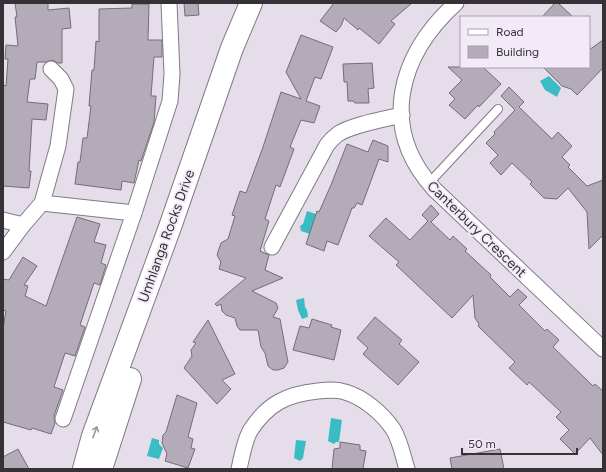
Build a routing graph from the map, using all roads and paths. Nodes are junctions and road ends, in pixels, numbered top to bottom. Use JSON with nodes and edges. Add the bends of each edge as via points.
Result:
{"nodes":[{"id":1,"x":169,"y":3,"type":"edge"},
{"id":2,"x":251,"y":3,"type":"edge"},
{"id":3,"x":264,"y":3,"type":"edge"},
{"id":4,"x":456,"y":3,"type":"edge"},
{"id":5,"x":51,"y":69,"type":"dead end"},
{"id":6,"x":498,"y":109,"type":"dead end"},
{"id":7,"x":402,"y":115,"type":"junction"},
{"id":8,"x":429,"y":183,"type":"junction"},
{"id":9,"x":42,"y":203,"type":"junction"},
{"id":10,"x":134,"y":213,"type":"junction"},
{"id":11,"x":3,"y":220,"type":"edge"},
{"id":12,"x":23,"y":226,"type":"junction"},
{"id":13,"x":272,"y":247,"type":"dead end"},
{"id":14,"x":3,"y":252,"type":"edge"},
{"id":15,"x":603,"y":349,"type":"edge"},
{"id":16,"x":63,"y":418,"type":"dead end"},
{"id":17,"x":84,"y":469,"type":"edge"},
{"id":18,"x":101,"y":469,"type":"edge"},
{"id":19,"x":239,"y":469,"type":"edge"},
{"id":20,"x":407,"y":469,"type":"edge"}],
"edges":[{"from":1,"to":10,"type":"street","via":[[171,94]]},
{"from":17,"to":2,"type":"main road","name":"Umhlanga Rocks Drive","one_way":true,"via":[[93,436],[170,227],[232,48]]},
{"from":3,"to":18,"type":"main road","name":"Umhlanga Rocks Drive","via":[[239,64],[131,373]]},
{"from":4,"to":7,"type":"street","name":"Canterbury Crescent","via":[[434,26],[414,56],[405,81]]},
{"from":5,"to":9,"type":"street","via":[[65,84],[66,96],[58,146]]},
{"from":6,"to":8,"type":"lane"},
{"from":7,"to":8,"type":"street","name":"Canterbury Crescent","via":[[408,147],[417,167]]},
{"from":7,"to":13,"type":"street","via":[[351,128],[334,137],[327,145]]},
{"from":8,"to":15,"type":"street","name":"Canterbury Crescent"},
{"from":9,"to":10,"type":"street"},
{"from":9,"to":12,"type":"street"},
{"from":10,"to":16,"type":"street"},
{"from":11,"to":12,"type":"street"},
{"from":12,"to":14,"type":"street"},
{"from":19,"to":20,"type":"street","via":[[250,432],[272,406],[297,394],[329,390],[345,392],[360,398],[388,422],[398,440]]}]}
